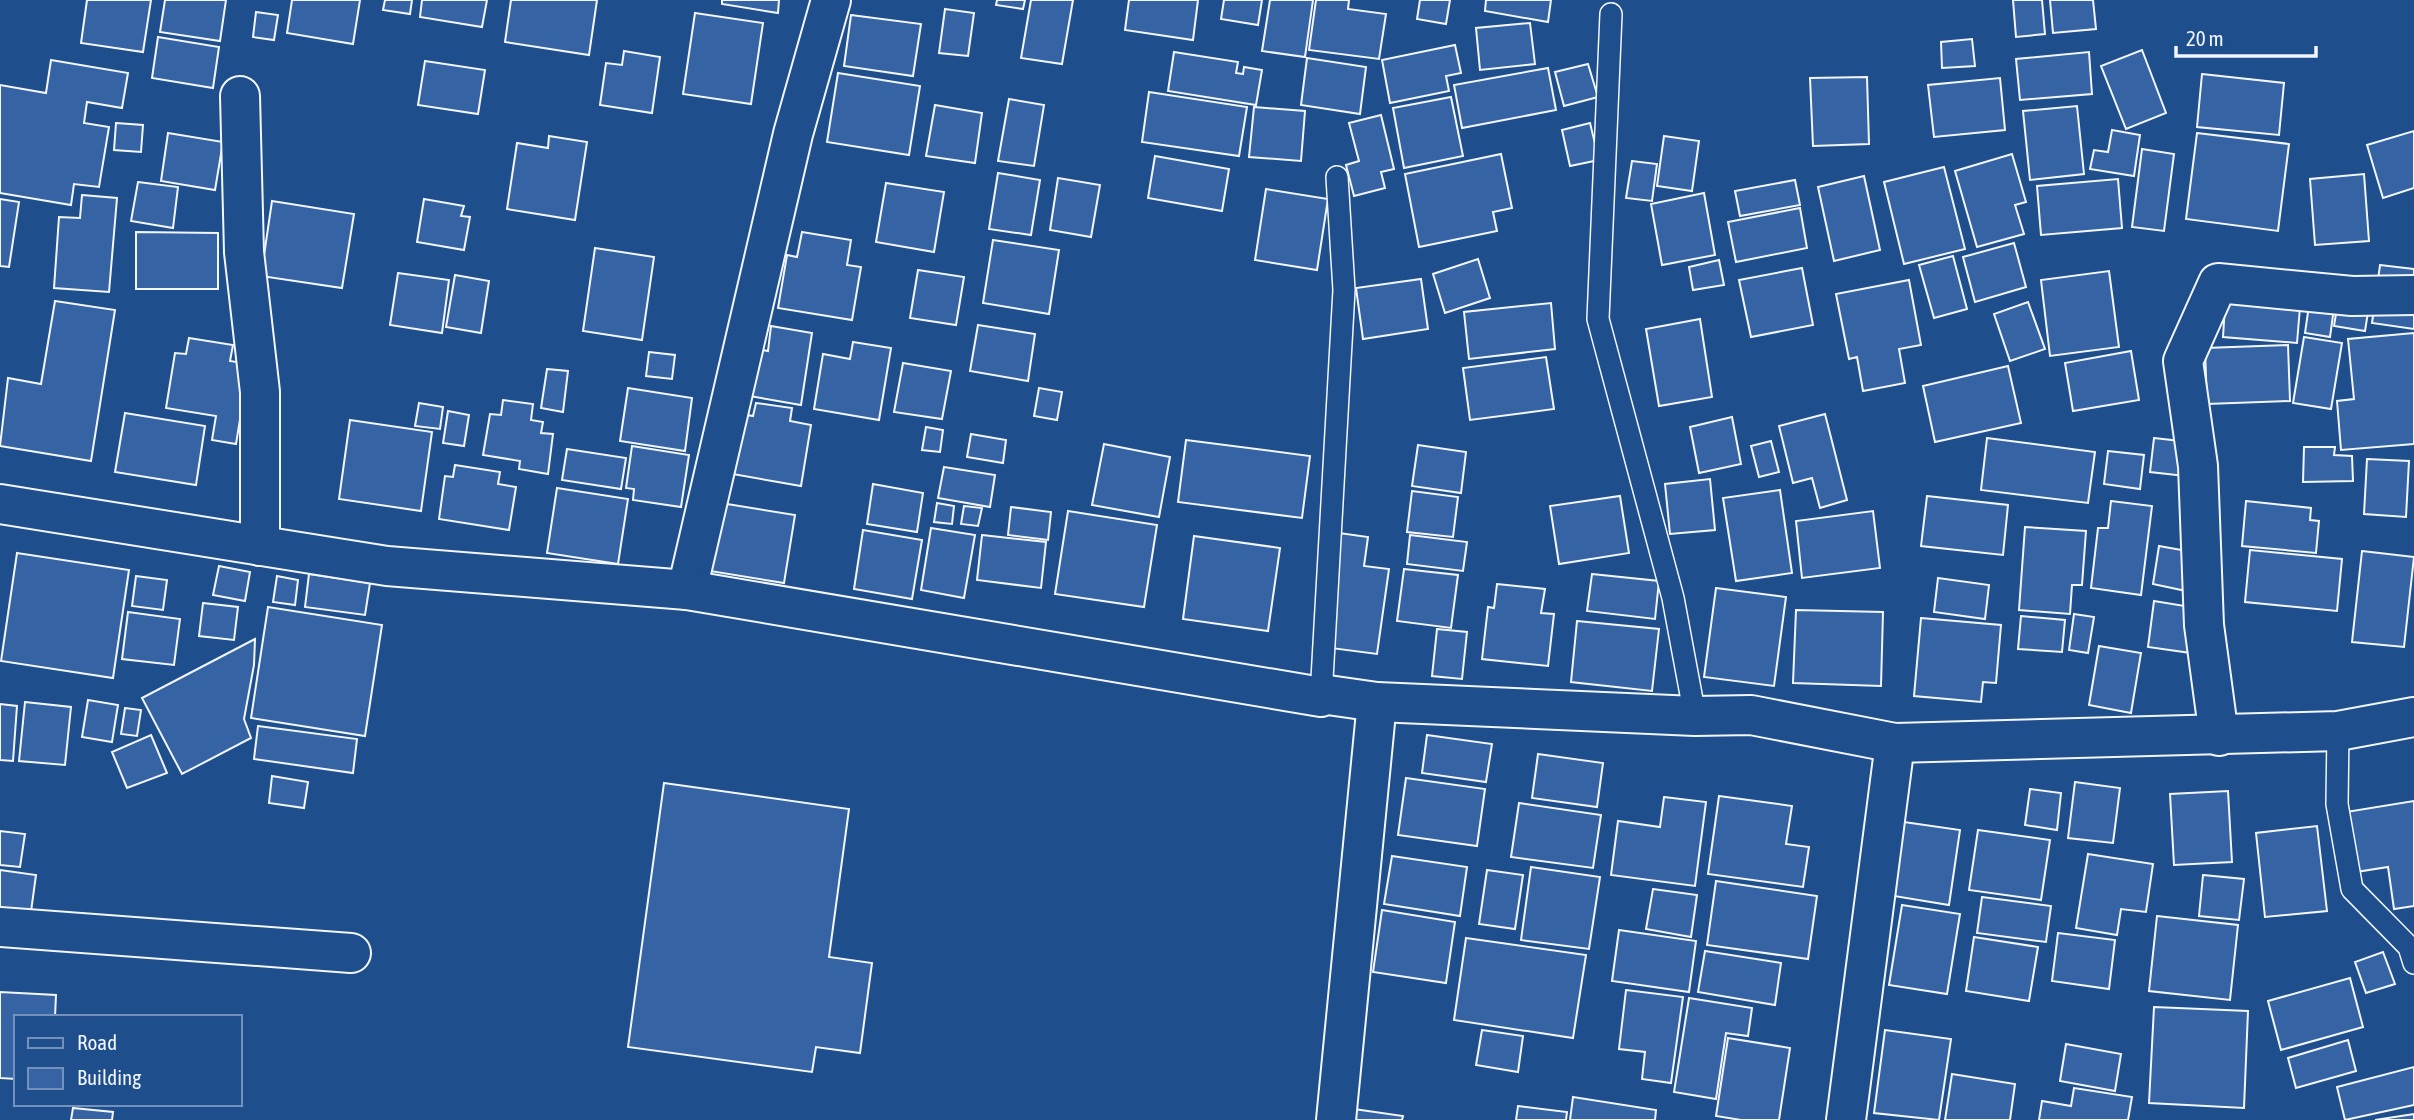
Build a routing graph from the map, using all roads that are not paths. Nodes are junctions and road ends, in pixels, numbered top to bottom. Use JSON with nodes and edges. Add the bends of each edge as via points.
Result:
{"nodes":[{"id":1,"x":831,"y":0,"type":"edge"},
{"id":2,"x":1611,"y":14,"type":"dead end"},
{"id":3,"x":240,"y":96,"type":"dead end"},
{"id":4,"x":1337,"y":177,"type":"dead end"},
{"id":5,"x":2414,"y":295,"type":"edge"},
{"id":6,"x":0,"y":504,"type":"edge"},
{"id":7,"x":260,"y":546,"type":"junction"},
{"id":8,"x":687,"y":590,"type":"junction"},
{"id":9,"x":1321,"y":697,"type":"junction"},
{"id":10,"x":1377,"y":702,"type":"junction"},
{"id":11,"x":1695,"y":716,"type":"junction"},
{"id":12,"x":2414,"y":717,"type":"edge"},
{"id":13,"x":2338,"y":731,"type":"junction"},
{"id":14,"x":2219,"y":736,"type":"junction"},
{"id":15,"x":1895,"y":743,"type":"junction"},
{"id":16,"x":0,"y":927,"type":"edge"},
{"id":17,"x":351,"y":953,"type":"dead end"},
{"id":18,"x":2414,"y":963,"type":"edge"},
{"id":19,"x":1336,"y":1120,"type":"edge"},
{"id":20,"x":1846,"y":1120,"type":"edge"}],
"edges":[{"from":1,"to":8,"type":"street","via":[[793,134]]},
{"from":2,"to":11,"type":"lane","via":[[1598,319],[1673,598]]},
{"from":3,"to":7,"type":"street","via":[[244,252],[260,392]]},
{"from":4,"to":9,"type":"lane","via":[[1345,290]]},
{"from":5,"to":14,"type":"street","via":[[2352,296],[2218,283],[2183,361],[2199,466],[2204,625]]},
{"from":6,"to":7,"type":"street"},
{"from":7,"to":8,"type":"street","via":[[387,566]]},
{"from":8,"to":9,"type":"street"},
{"from":9,"to":10,"type":"street"},
{"from":10,"to":11,"type":"street"},
{"from":10,"to":19,"type":"street"},
{"from":11,"to":15,"type":"street","via":[[1751,715]]},
{"from":12,"to":13,"type":"street"},
{"from":13,"to":14,"type":"street"},
{"from":13,"to":18,"type":"lane","via":[[2337,804],[2352,889],[2409,947]]},
{"from":14,"to":15,"type":"street"},
{"from":15,"to":20,"type":"street"},
{"from":16,"to":17,"type":"street"}]}
